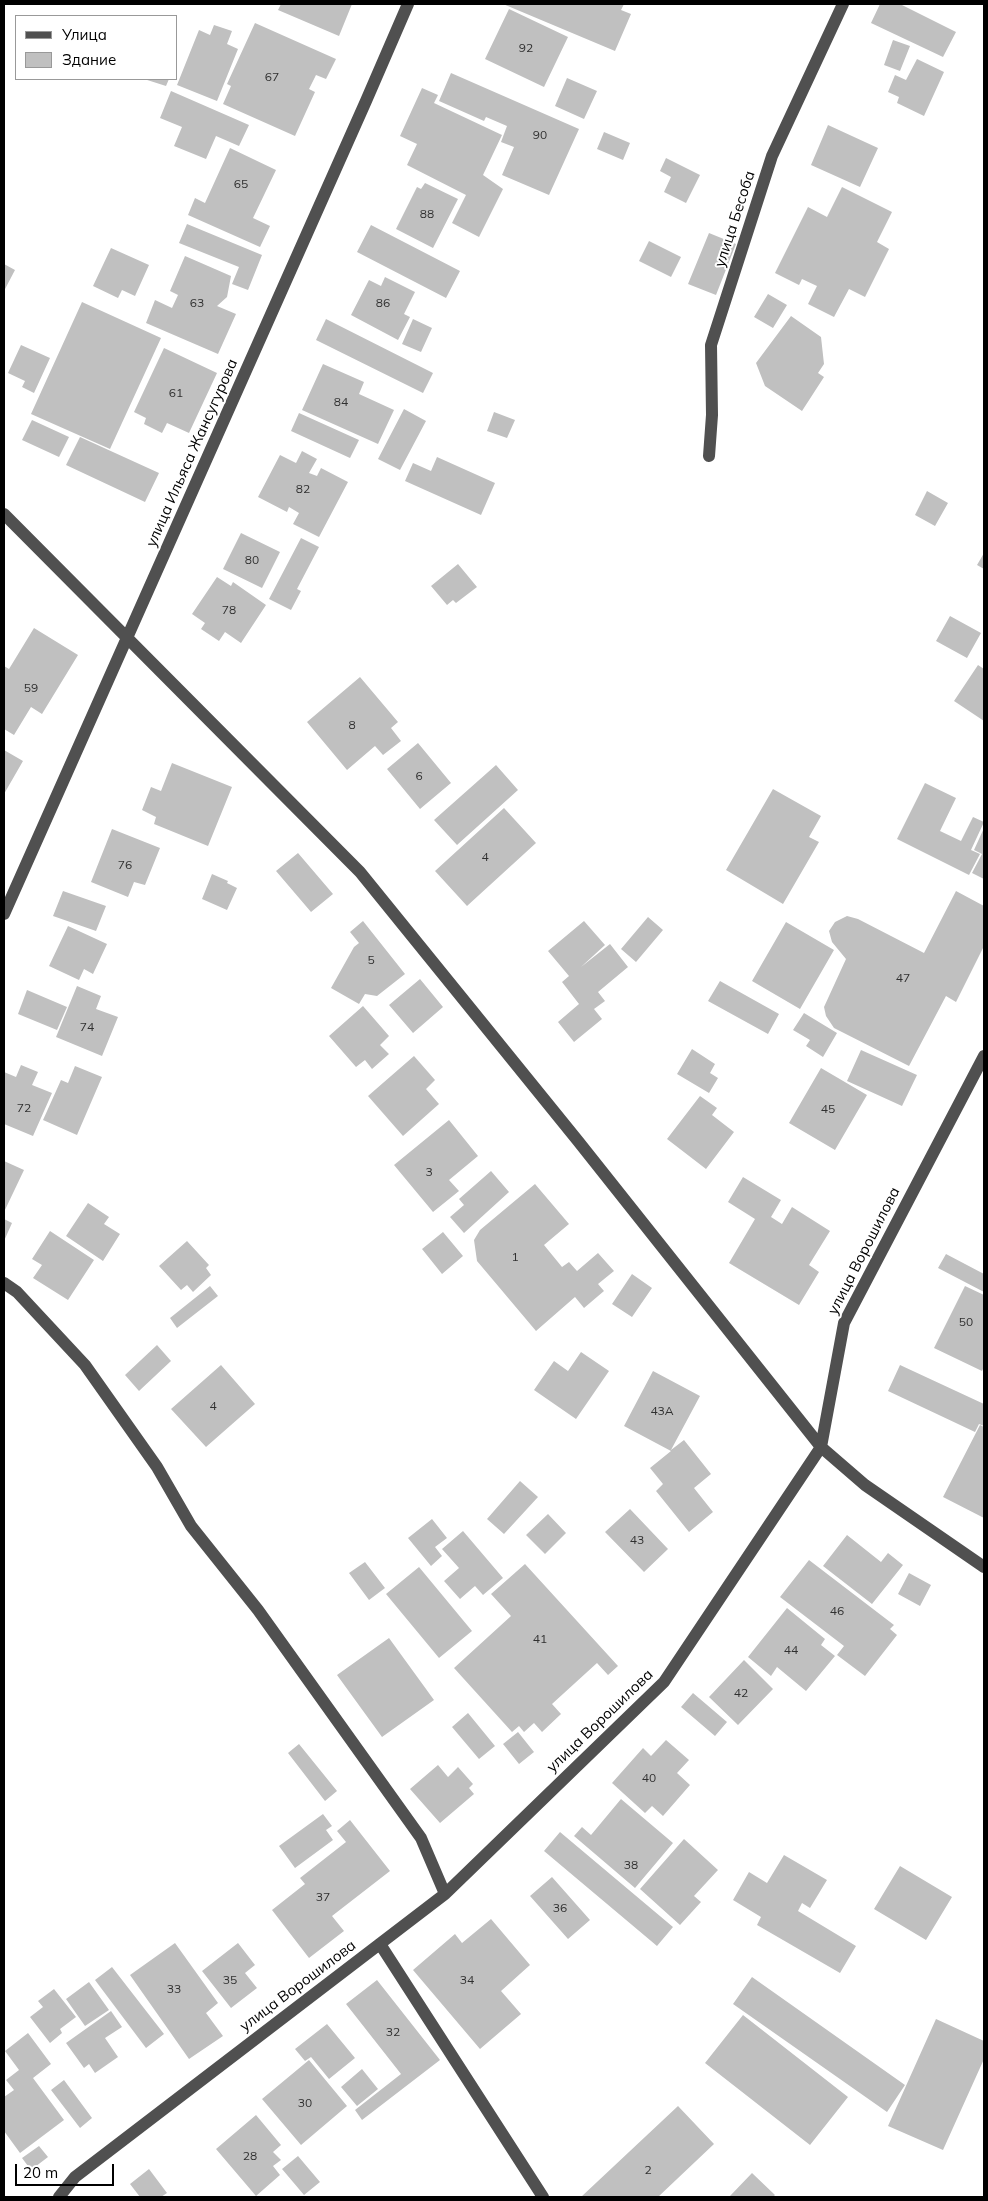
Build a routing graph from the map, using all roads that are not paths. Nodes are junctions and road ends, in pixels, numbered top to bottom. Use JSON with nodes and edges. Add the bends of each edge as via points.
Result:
{"nodes":[{"id":1,"x":408,"y":4,"type":"edge"},
{"id":2,"x":843,"y":4,"type":"edge"},
{"id":3,"x":709,"y":456,"type":"dead end"},
{"id":4,"x":4,"y":514,"type":"edge"},
{"id":5,"x":128,"y":636,"type":"junction"},
{"id":6,"x":4,"y":914,"type":"edge"},
{"id":7,"x":984,"y":1056,"type":"edge"},
{"id":8,"x":4,"y":1282,"type":"edge"},
{"id":9,"x":821,"y":1447,"type":"junction"},
{"id":10,"x":984,"y":1567,"type":"edge"},
{"id":11,"x":445,"y":1894,"type":"junction"},
{"id":12,"x":380,"y":1944,"type":"junction"},
{"id":13,"x":60,"y":2197,"type":"edge"},
{"id":14,"x":543,"y":2197,"type":"edge"}],
"edges":[{"from":1,"to":5,"type":"street","name":"улица Ильяса Жансугурова"},
{"from":2,"to":3,"type":"street","name":"улица Бесоба","via":[[772,156],[711,345]]},
{"from":4,"to":5,"type":"street"},
{"from":5,"to":6,"type":"street","name":"улица Ильяса Жансугурова"},
{"from":5,"to":9,"type":"street","via":[[360,872]]},
{"from":7,"to":9,"type":"street","name":"улица Ворошилова","via":[[844,1323]]},
{"from":8,"to":11,"type":"street","via":[[85,1365],[157,1467],[191,1526],[258,1610],[421,1838]]},
{"from":9,"to":10,"type":"street","via":[[865,1485]]},
{"from":9,"to":11,"type":"street","name":"улица Ворошилова","via":[[664,1682]]},
{"from":11,"to":12,"type":"street","name":"улица Ворошилова"},
{"from":12,"to":13,"type":"street","name":"улица Ворошилова","via":[[74,2177]]},
{"from":12,"to":14,"type":"street"}]}
